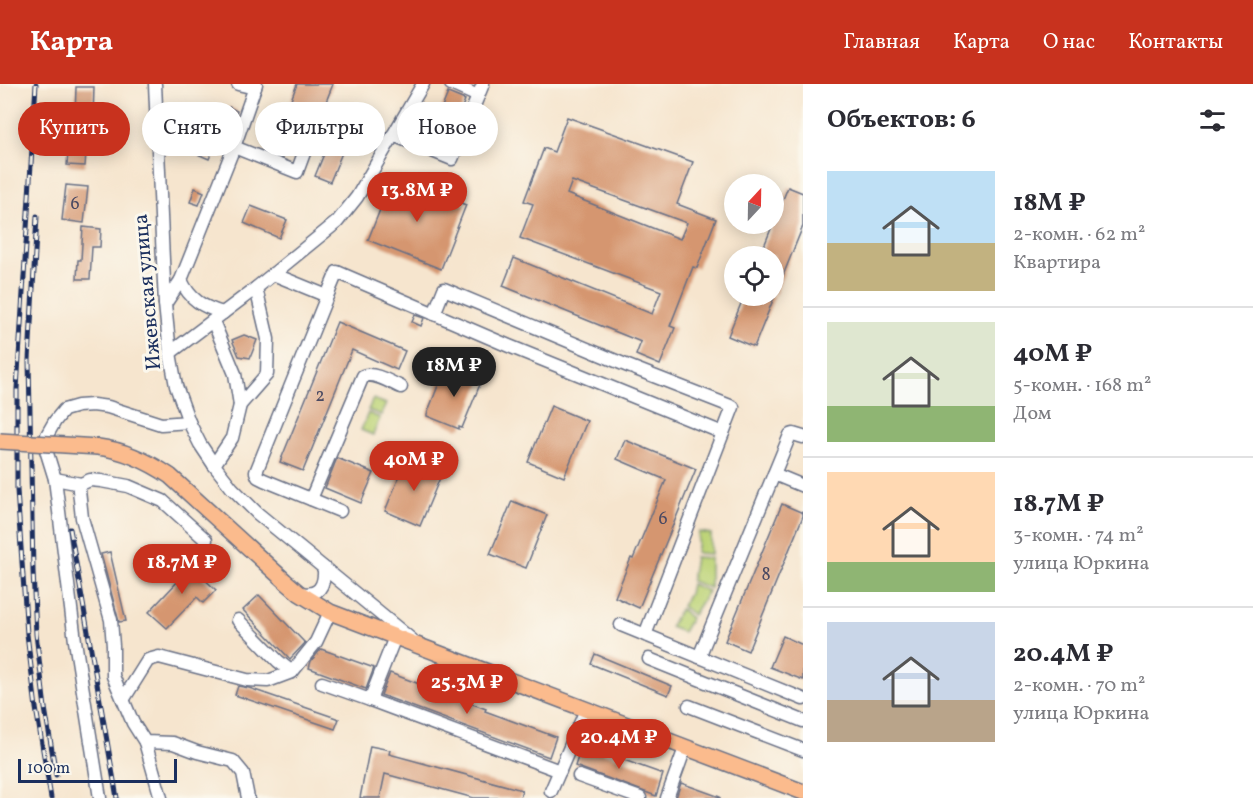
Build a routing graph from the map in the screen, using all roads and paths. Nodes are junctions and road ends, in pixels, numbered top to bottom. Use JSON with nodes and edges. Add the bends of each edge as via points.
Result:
{"nodes":[{"id":1,"x":155,"y":84,"type":"edge"},
{"id":2,"x":238,"y":84,"type":"edge"},
{"id":3,"x":423,"y":84,"type":"edge"},
{"id":4,"x":451,"y":84,"type":"edge"},
{"id":5,"x":255,"y":86,"type":"edge"},
{"id":6,"x":481,"y":90,"type":"edge"},
{"id":7,"x":243,"y":121,"type":"edge"},
{"id":8,"x":393,"y":135,"type":"junction"},
{"id":9,"x":230,"y":156,"type":"edge"},
{"id":10,"x":257,"y":156,"type":"edge"},
{"id":11,"x":303,"y":156,"type":"edge"},
{"id":12,"x":273,"y":274,"type":"junction"},
{"id":13,"x":181,"y":280,"type":"junction"},
{"id":14,"x":256,"y":288,"type":"junction"},
{"id":15,"x":327,"y":296,"type":"junction"},
{"id":16,"x":165,"y":304,"type":"junction"},
{"id":17,"x":434,"y":314,"type":"junction"},
{"id":18,"x":218,"y":317,"type":"junction"},
{"id":19,"x":170,"y":353,"type":"junction"},
{"id":20,"x":401,"y":387,"type":"dead end"},
{"id":21,"x":240,"y":405,"type":"junction"},
{"id":22,"x":189,"y":422,"type":"junction"},
{"id":23,"x":723,"y":434,"type":"junction"},
{"id":24,"x":803,"y":437,"type":"edge"},
{"id":25,"x":0,"y":441,"type":"edge"},
{"id":26,"x":214,"y":465,"type":"junction"},
{"id":27,"x":774,"y":474,"type":"junction"},
{"id":28,"x":55,"y":479,"type":"junction"},
{"id":29,"x":81,"y":484,"type":"junction"},
{"id":30,"x":803,"y":486,"type":"edge"},
{"id":31,"x":57,"y":496,"type":"junction"},
{"id":32,"x":311,"y":499,"type":"junction"},
{"id":33,"x":340,"y":511,"type":"dead end"},
{"id":34,"x":81,"y":512,"type":"junction"},
{"id":35,"x":206,"y":540,"type":"dead end"},
{"id":36,"x":324,"y":568,"type":"junction"},
{"id":37,"x":299,"y":592,"type":"junction"},
{"id":38,"x":330,"y":612,"type":"junction"},
{"id":39,"x":238,"y":620,"type":"dead end"},
{"id":40,"x":621,"y":625,"type":"dead end"},
{"id":41,"x":645,"y":635,"type":"junction"},
{"id":42,"x":394,"y":637,"type":"junction"},
{"id":43,"x":419,"y":646,"type":"junction"},
{"id":44,"x":673,"y":646,"type":"junction"},
{"id":45,"x":699,"y":657,"type":"junction"},
{"id":46,"x":649,"y":659,"type":"dead end"},
{"id":47,"x":666,"y":666,"type":"junction"},
{"id":48,"x":292,"y":672,"type":"junction"},
{"id":49,"x":322,"y":683,"type":"dead end"},
{"id":50,"x":782,"y":690,"type":"junction"},
{"id":51,"x":803,"y":699,"type":"edge"},
{"id":52,"x":123,"y":700,"type":"junction"},
{"id":53,"x":370,"y":700,"type":"junction"},
{"id":54,"x":690,"y":706,"type":"dead end"},
{"id":55,"x":586,"y":710,"type":"junction"},
{"id":56,"x":775,"y":710,"type":"junction"},
{"id":57,"x":803,"y":721,"type":"edge"},
{"id":58,"x":145,"y":742,"type":"junction"},
{"id":59,"x":686,"y":748,"type":"junction"},
{"id":60,"x":803,"y":750,"type":"edge"},
{"id":61,"x":560,"y":771,"type":"junction"},
{"id":62,"x":579,"y":776,"type":"dead end"},
{"id":63,"x":551,"y":791,"type":"dead end"},
{"id":64,"x":803,"y":792,"type":"edge"},
{"id":65,"x":100,"y":798,"type":"edge"},
{"id":66,"x":161,"y":798,"type":"edge"},
{"id":67,"x":248,"y":798,"type":"edge"},
{"id":68,"x":640,"y":798,"type":"edge"},
{"id":69,"x":666,"y":798,"type":"edge"}],
"edges":[{"from":1,"to":16,"type":"street","name":"Ижевская улица"},
{"from":2,"to":5,"type":"street"},
{"from":3,"to":8,"type":"street"},
{"from":4,"to":6,"type":"street"},
{"from":5,"to":7,"type":"street"},
{"from":6,"to":8,"type":"street","via":[[452,159]]},
{"from":8,"to":12,"type":"street","via":[[338,222]]},
{"from":9,"to":13,"type":"street"},
{"from":10,"to":11,"type":"street","via":[[297,172]]},
{"from":12,"to":14,"type":"street"},
{"from":12,"to":15,"type":"street"},
{"from":13,"to":16,"type":"street"},
{"from":13,"to":18,"type":"street","via":[[191,296]]},
{"from":14,"to":18,"type":"street"},
{"from":14,"to":21,"type":"street","via":[[268,339],[267,374]]},
{"from":15,"to":17,"type":"street","via":[[337,272]]},
{"from":15,"to":32,"type":"street","via":[[256,472],[264,480]]},
{"from":16,"to":19,"type":"street","name":"Ижевская улица"},
{"from":17,"to":23,"type":"street"},
{"from":17,"to":23,"type":"street","via":[[444,289],[733,408]]},
{"from":18,"to":19,"type":"street"},
{"from":18,"to":21,"type":"street"},
{"from":19,"to":22,"type":"street","name":"Ижевская улица"},
{"from":20,"to":32,"type":"street","via":[[373,375],[363,376]]},
{"from":21,"to":26,"type":"street","via":[[232,438]]},
{"from":22,"to":26,"type":"street","name":"Ижевская улица"},
{"from":22,"to":28,"type":"street","via":[[161,424],[93,405],[64,410],[47,435],[46,450]]},
{"from":23,"to":41,"type":"street"},
{"from":24,"to":27,"type":"street","via":[[790,435]]},
{"from":25,"to":37,"type":"main road","bridge":true,"via":[[106,448],[158,468]]},
{"from":26,"to":36,"type":"street","name":"Ижевская улица","via":[[257,513]]},
{"from":27,"to":30,"type":"street"},
{"from":27,"to":45,"type":"street"},
{"from":28,"to":29,"type":"street"},
{"from":28,"to":31,"type":"street"},
{"from":29,"to":34,"type":"street"},
{"from":29,"to":35,"type":"street","via":[[101,480],[163,501]]},
{"from":31,"to":34,"type":"street"},
{"from":31,"to":65,"type":"street"},
{"from":32,"to":33,"type":"street"},
{"from":34,"to":52,"type":"street","via":[[111,620],[113,676]]},
{"from":36,"to":37,"type":"street","via":[[317,592]]},
{"from":36,"to":43,"type":"street","name":"Ижевская улица"},
{"from":37,"to":38,"type":"main road"},
{"from":38,"to":42,"type":"main road"},
{"from":38,"to":48,"type":"street","via":[[316,642]]},
{"from":39,"to":48,"type":"street"},
{"from":40,"to":41,"type":"street"},
{"from":41,"to":44,"type":"street"},
{"from":42,"to":43,"type":"main road"},
{"from":42,"to":53,"type":"street"},
{"from":43,"to":55,"type":"main road"},
{"from":44,"to":45,"type":"street"},
{"from":44,"to":47,"type":"street"},
{"from":45,"to":50,"type":"street"},
{"from":46,"to":47,"type":"street"},
{"from":47,"to":56,"type":"street"},
{"from":48,"to":52,"type":"street","via":[[268,681],[247,680],[159,657],[148,660]]},
{"from":49,"to":53,"type":"street"},
{"from":50,"to":51,"type":"street"},
{"from":50,"to":56,"type":"street"},
{"from":52,"to":58,"type":"street"},
{"from":53,"to":61,"type":"street"},
{"from":54,"to":60,"type":"street"},
{"from":55,"to":59,"type":"main road"},
{"from":55,"to":61,"type":"street"},
{"from":56,"to":57,"type":"street"},
{"from":58,"to":66,"type":"street"},
{"from":58,"to":67,"type":"street","via":[[173,743],[232,760],[243,773]]},
{"from":59,"to":64,"type":"main road"},
{"from":59,"to":69,"type":"street"},
{"from":61,"to":63,"type":"street"},
{"from":62,"to":68,"type":"street"}]}
